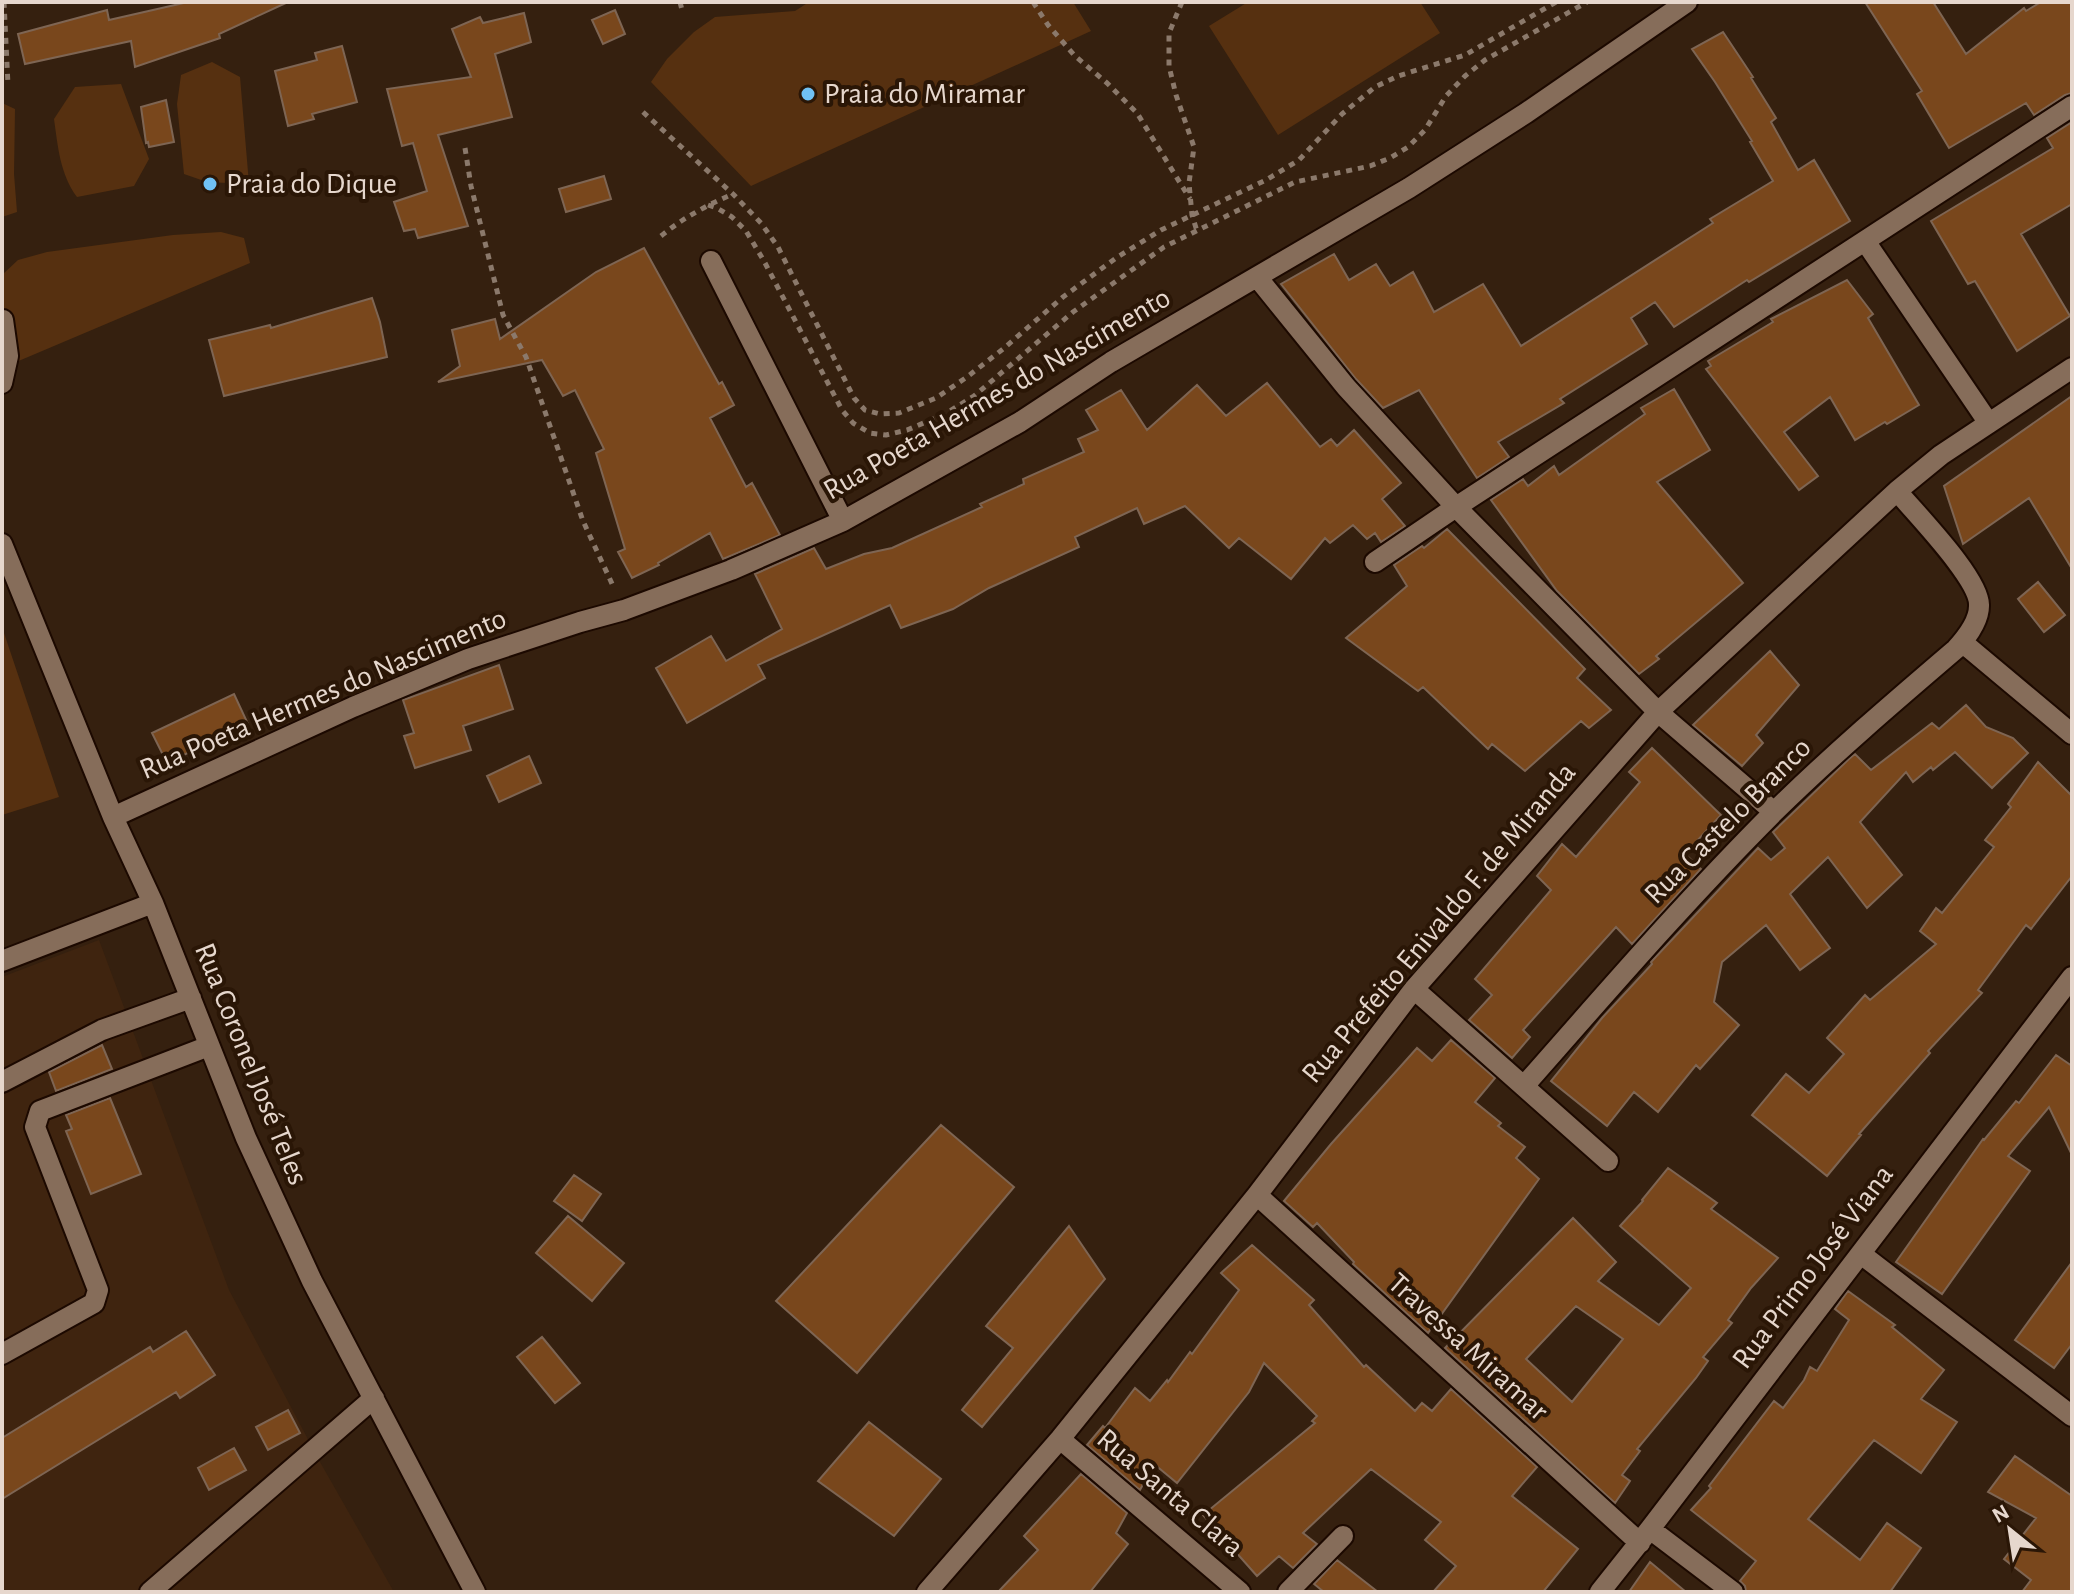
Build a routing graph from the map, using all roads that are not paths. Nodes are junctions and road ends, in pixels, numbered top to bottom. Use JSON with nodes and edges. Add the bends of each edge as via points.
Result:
{"nodes":[{"id":1,"x":1687,"y":2,"type":"edge"},
{"id":2,"x":2072,"y":106,"type":"edge"},
{"id":3,"x":1865,"y":241,"type":"junction"},
{"id":4,"x":711,"y":261,"type":"dead end"},
{"id":5,"x":1257,"y":277,"type":"junction"},
{"id":6,"x":3,"y":320,"type":"edge"},
{"id":7,"x":2072,"y":368,"type":"edge"},
{"id":8,"x":2,"y":383,"type":"edge"},
{"id":9,"x":1988,"y":422,"type":"junction"},
{"id":10,"x":1897,"y":491,"type":"junction"},
{"id":11,"x":1456,"y":507,"type":"junction"},
{"id":12,"x":843,"y":521,"type":"junction"},
{"id":13,"x":2,"y":544,"type":"edge"},
{"id":14,"x":1375,"y":562,"type":"dead end"},
{"id":15,"x":1962,"y":642,"type":"junction"},
{"id":16,"x":1658,"y":712,"type":"junction"},
{"id":17,"x":2072,"y":734,"type":"edge"},
{"id":18,"x":1774,"y":812,"type":"junction"},
{"id":19,"x":113,"y":817,"type":"junction"},
{"id":20,"x":153,"y":903,"type":"junction"},
{"id":21,"x":2,"y":961,"type":"edge"},
{"id":22,"x":2069,"y":986,"type":"edge"},
{"id":23,"x":1414,"y":989,"type":"junction"},
{"id":24,"x":191,"y":998,"type":"junction"},
{"id":25,"x":209,"y":1046,"type":"junction"},
{"id":26,"x":2,"y":1082,"type":"edge"},
{"id":27,"x":1524,"y":1086,"type":"junction"},
{"id":28,"x":1608,"y":1161,"type":"dead end"},
{"id":29,"x":1257,"y":1195,"type":"junction"},
{"id":30,"x":1861,"y":1254,"type":"junction"},
{"id":31,"x":2,"y":1354,"type":"edge"},
{"id":32,"x":374,"y":1398,"type":"junction"},
{"id":33,"x":2072,"y":1416,"type":"edge"},
{"id":34,"x":1060,"y":1439,"type":"junction"},
{"id":35,"x":1343,"y":1536,"type":"dead end"},
{"id":36,"x":1645,"y":1536,"type":"junction"},
{"id":37,"x":150,"y":1592,"type":"edge"},
{"id":38,"x":475,"y":1592,"type":"edge"},
{"id":39,"x":927,"y":1592,"type":"edge"},
{"id":40,"x":1240,"y":1592,"type":"edge"},
{"id":41,"x":1288,"y":1592,"type":"edge"},
{"id":42,"x":1600,"y":1592,"type":"edge"},
{"id":43,"x":1733,"y":1592,"type":"edge"}],
"edges":[{"from":1,"to":5,"type":"street","name":"Rua Poeta Hermes do Nascimento","via":[[1409,188]]},
{"from":2,"to":3,"type":"street"},
{"from":3,"to":9,"type":"street"},
{"from":3,"to":11,"type":"street"},
{"from":4,"to":12,"type":"street"},
{"from":5,"to":11,"type":"street","via":[[1346,387]]},
{"from":5,"to":12,"type":"street","name":"Rua Poeta Hermes do Nascimento","via":[[1020,422]]},
{"from":6,"to":8,"type":"street","via":[[8,356]]},
{"from":7,"to":9,"type":"street","name":"Rua Prefeito Enivaldo F. de Miranda"},
{"from":9,"to":10,"type":"street","name":"Rua Prefeito Enivaldo F. de Miranda"},
{"from":10,"to":15,"type":"street","name":"Rua Castelo Branco","via":[[1977,591],[1980,608]]},
{"from":10,"to":16,"type":"street","name":"Rua Prefeito Enivaldo F. de Miranda"},
{"from":11,"to":14,"type":"street"},
{"from":11,"to":16,"type":"street"},
{"from":12,"to":19,"type":"street","name":"Rua Poeta Hermes do Nascimento","via":[[624,610],[468,659]]},
{"from":13,"to":19,"type":"street","name":"Rua Coronel José Teles"},
{"from":15,"to":17,"type":"street"},
{"from":15,"to":18,"type":"street","name":"Rua Castelo Branco"},
{"from":16,"to":18,"type":"street"},
{"from":16,"to":23,"type":"street","name":"Rua Prefeito Enivaldo F. de Miranda"},
{"from":18,"to":27,"type":"street","name":"Rua Castelo Branco"},
{"from":19,"to":20,"type":"street","name":"Rua Coronel José Teles"},
{"from":20,"to":21,"type":"street"},
{"from":20,"to":24,"type":"street","name":"Rua Coronel José Teles"},
{"from":22,"to":30,"type":"street","name":"Rua Primo José Viana"},
{"from":23,"to":27,"type":"street"},
{"from":23,"to":29,"type":"street","name":"Rua Prefeito Enivaldo F. de Miranda"},
{"from":24,"to":25,"type":"street","name":"Rua Coronel José Teles"},
{"from":24,"to":26,"type":"street","via":[[102,1030]]},
{"from":25,"to":31,"type":"street","via":[[40,1111],[35,1127],[98,1290],[94,1303]]},
{"from":25,"to":32,"type":"street","name":"Rua Coronel José Teles","via":[[277,1207]]},
{"from":27,"to":28,"type":"street"},
{"from":29,"to":34,"type":"street","name":"Rua Prefeito Enivaldo F. de Miranda"},
{"from":29,"to":36,"type":"street","name":"Travessa Miramar"},
{"from":30,"to":33,"type":"street"},
{"from":30,"to":36,"type":"street","name":"Rua Primo José Viana"},
{"from":32,"to":37,"type":"street"},
{"from":32,"to":38,"type":"street","name":"Rua Coronel José Teles"},
{"from":34,"to":39,"type":"street","name":"Rua Prefeito Enivaldo F. de Miranda"},
{"from":34,"to":40,"type":"street","name":"Rua Santa Clara"},
{"from":35,"to":41,"type":"street"},
{"from":36,"to":42,"type":"street","name":"Rua Primo José Viana"},
{"from":36,"to":43,"type":"street","name":"Travessa Miramar"}]}
